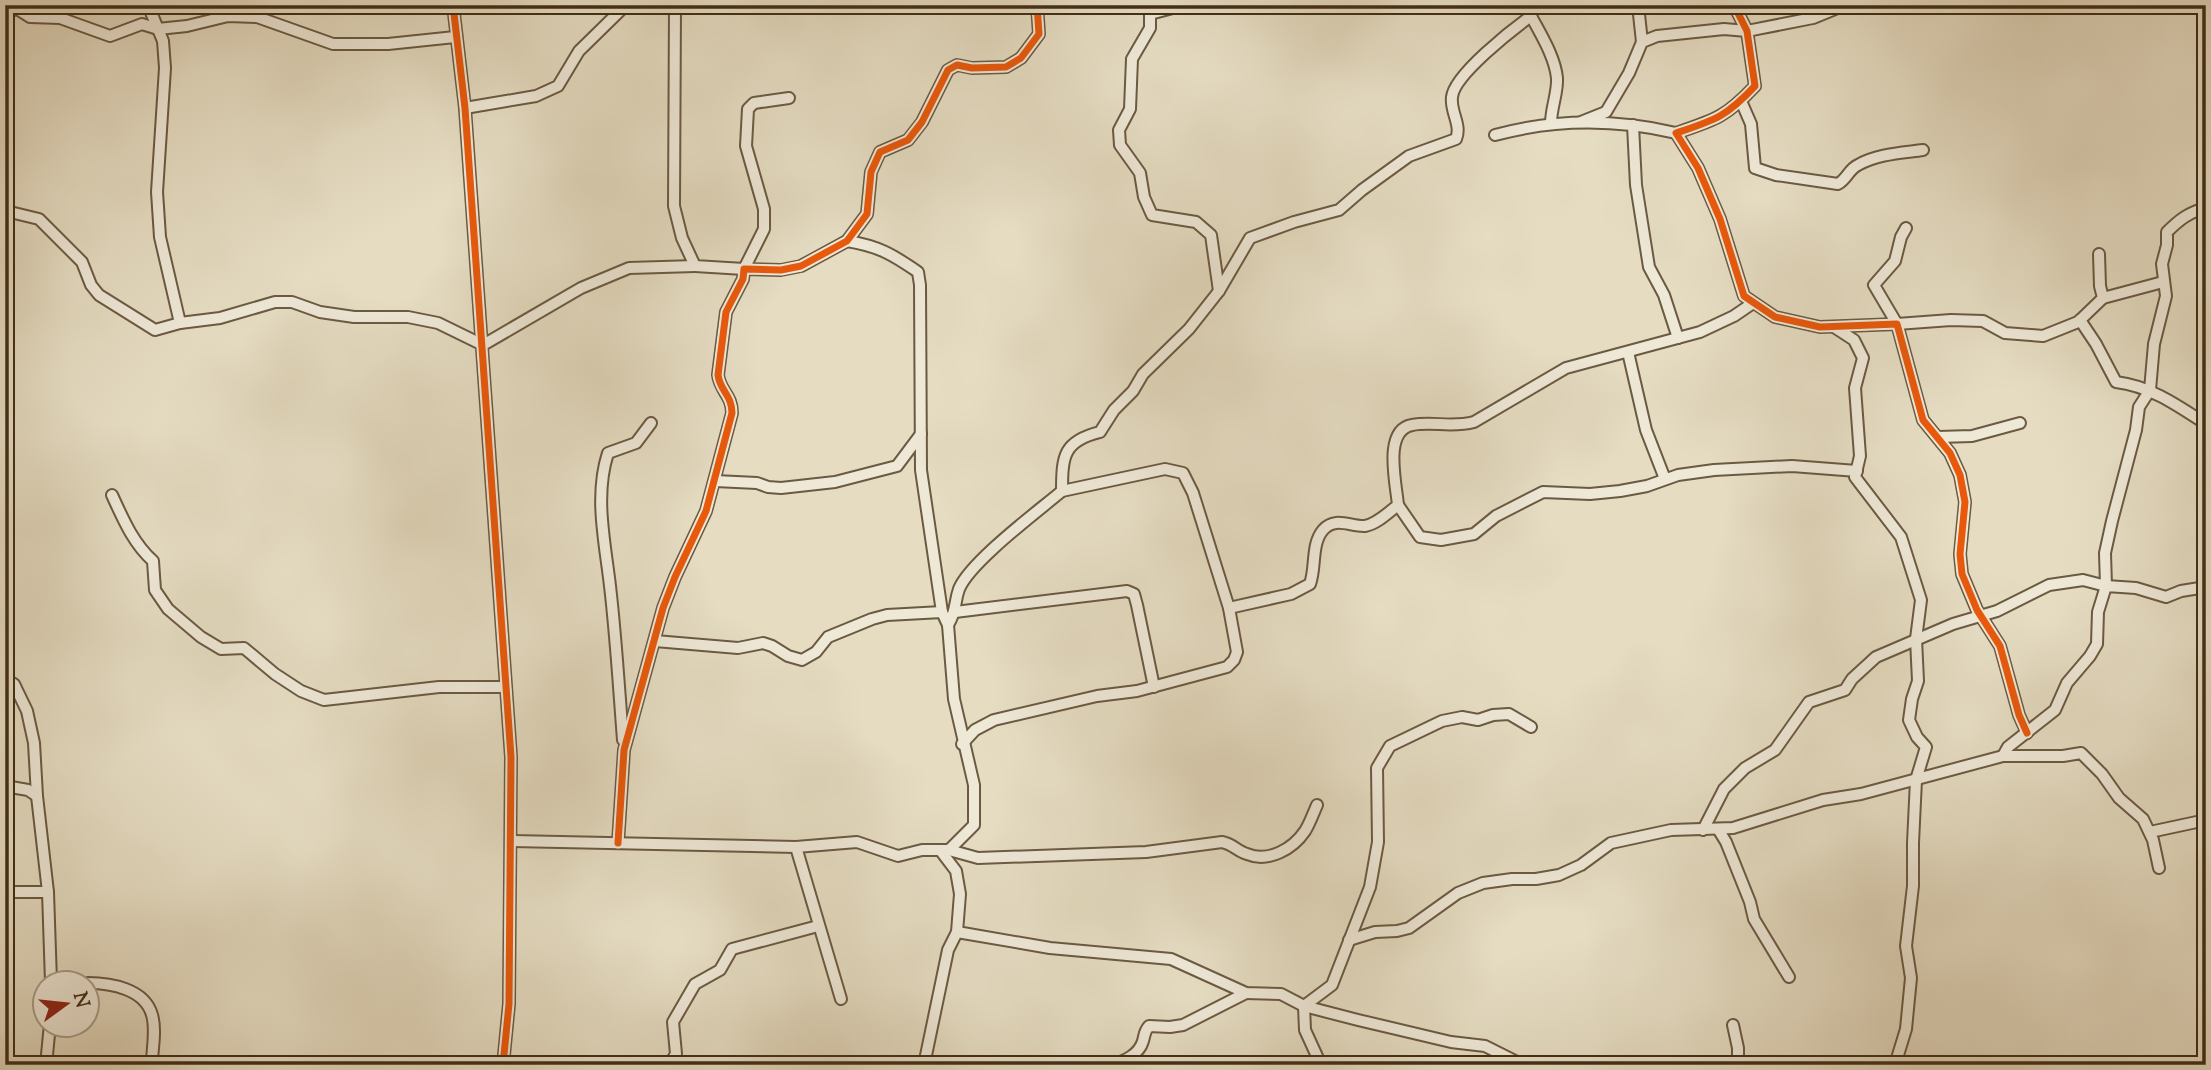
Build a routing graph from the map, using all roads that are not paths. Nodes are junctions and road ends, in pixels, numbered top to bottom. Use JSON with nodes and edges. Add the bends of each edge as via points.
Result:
{"nodes":[{"id":1,"x":148,"y":5,"type":"edge"},
{"id":2,"x":453,"y":5,"type":"edge"},
{"id":3,"x":626,"y":5,"type":"edge"},
{"id":4,"x":675,"y":5,"type":"edge"},
{"id":5,"x":1037,"y":5,"type":"edge"},
{"id":6,"x":1184,"y":5,"type":"edge"},
{"id":7,"x":1638,"y":5,"type":"edge"},
{"id":8,"x":1734,"y":5,"type":"edge"},
{"id":9,"x":1835,"y":5,"type":"edge"},
{"id":10,"x":5,"y":9,"type":"edge"},
{"id":11,"x":1148,"y":9,"type":"edge"},
{"id":12,"x":1530,"y":11,"type":"edge"},
{"id":13,"x":158,"y":29,"type":"junction"},
{"id":14,"x":1747,"y":31,"type":"junction"},
{"id":15,"x":455,"y":37,"type":"junction"},
{"id":16,"x":1642,"y":42,"type":"junction"},
{"id":17,"x":789,"y":98,"type":"dead end"},
{"id":18,"x":1741,"y":101,"type":"junction"},
{"id":19,"x":465,"y":108,"type":"junction"},
{"id":20,"x":1581,"y":122,"type":"junction"},
{"id":21,"x":1551,"y":123,"type":"dead end"},
{"id":22,"x":1633,"y":125,"type":"junction"},
{"id":23,"x":1676,"y":133,"type":"junction"},
{"id":24,"x":1494,"y":135,"type":"dead end"},
{"id":25,"x":1923,"y":150,"type":"dead end"},
{"id":26,"x":5,"y":207,"type":"edge"},
{"id":27,"x":2206,"y":208,"type":"edge"},
{"id":28,"x":1906,"y":228,"type":"dead end"},
{"id":29,"x":847,"y":241,"type":"junction"},
{"id":30,"x":2099,"y":254,"type":"dead end"},
{"id":31,"x":695,"y":266,"type":"junction"},
{"id":32,"x":744,"y":269,"type":"junction"},
{"id":33,"x":2163,"y":282,"type":"junction"},
{"id":34,"x":1219,"y":291,"type":"junction"},
{"id":35,"x":2103,"y":298,"type":"junction"},
{"id":36,"x":1753,"y":303,"type":"junction"},
{"id":37,"x":2080,"y":320,"type":"junction"},
{"id":38,"x":180,"y":323,"type":"junction"},
{"id":39,"x":1897,"y":324,"type":"junction"},
{"id":40,"x":1834,"y":327,"type":"junction"},
{"id":41,"x":1678,"y":338,"type":"junction"},
{"id":42,"x":483,"y":345,"type":"junction"},
{"id":43,"x":1628,"y":352,"type":"junction"},
{"id":44,"x":2150,"y":390,"type":"junction"},
{"id":45,"x":2020,"y":423,"type":"dead end"},
{"id":46,"x":651,"y":424,"type":"dead end"},
{"id":47,"x":2206,"y":424,"type":"edge"},
{"id":48,"x":921,"y":434,"type":"junction"},
{"id":49,"x":1938,"y":437,"type":"junction"},
{"id":50,"x":1857,"y":471,"type":"junction"},
{"id":51,"x":1665,"y":479,"type":"junction"},
{"id":52,"x":715,"y":481,"type":"junction"},
{"id":53,"x":1062,"y":491,"type":"junction"},
{"id":54,"x":111,"y":495,"type":"dead end"},
{"id":55,"x":1398,"y":505,"type":"junction"},
{"id":56,"x":2106,"y":586,"type":"junction"},
{"id":57,"x":2206,"y":587,"type":"edge"},
{"id":58,"x":1229,"y":608,"type":"junction"},
{"id":59,"x":942,"y":612,"type":"junction"},
{"id":60,"x":956,"y":612,"type":"junction"},
{"id":61,"x":1980,"y":615,"type":"junction"},
{"id":62,"x":948,"y":625,"type":"junction"},
{"id":63,"x":1916,"y":639,"type":"junction"},
{"id":64,"x":655,"y":641,"type":"junction"},
{"id":65,"x":5,"y":679,"type":"edge"},
{"id":66,"x":506,"y":687,"type":"junction"},
{"id":67,"x":1154,"y":687,"type":"junction"},
{"id":68,"x":1531,"y":727,"type":"dead end"},
{"id":69,"x":2026,"y":733,"type":"junction"},
{"id":70,"x":962,"y":744,"type":"junction"},
{"id":71,"x":624,"y":750,"type":"junction"},
{"id":72,"x":2003,"y":756,"type":"junction"},
{"id":73,"x":1916,"y":780,"type":"junction"},
{"id":74,"x":5,"y":786,"type":"edge"},
{"id":75,"x":37,"y":796,"type":"junction"},
{"id":76,"x":1317,"y":805,"type":"dead end"},
{"id":77,"x":2206,"y":820,"type":"edge"},
{"id":78,"x":1718,"y":829,"type":"junction"},
{"id":79,"x":1703,"y":830,"type":"junction"},
{"id":80,"x":2150,"y":832,"type":"junction"},
{"id":81,"x":512,"y":841,"type":"junction"},
{"id":82,"x":618,"y":843,"type":"junction"},
{"id":83,"x":796,"y":847,"type":"junction"},
{"id":84,"x":944,"y":850,"type":"junction"},
{"id":85,"x":2159,"y":868,"type":"dead end"},
{"id":86,"x":5,"y":892,"type":"edge"},
{"id":87,"x":48,"y":892,"type":"junction"},
{"id":88,"x":818,"y":926,"type":"junction"},
{"id":89,"x":957,"y":932,"type":"junction"},
{"id":90,"x":1349,"y":940,"type":"junction"},
{"id":91,"x":51,"y":968,"type":"edge"},
{"id":92,"x":1789,"y":976,"type":"dead end"},
{"id":93,"x":102,"y":983,"type":"edge"},
{"id":94,"x":1246,"y":993,"type":"junction"},
{"id":95,"x":841,"y":999,"type":"dead end"},
{"id":96,"x":1304,"y":1006,"type":"junction"},
{"id":97,"x":1733,"y":1025,"type":"dead end"},
{"id":98,"x":49,"y":1038,"type":"edge"},
{"id":99,"x":46,"y":1065,"type":"edge"},
{"id":100,"x":155,"y":1065,"type":"edge"},
{"id":101,"x":503,"y":1065,"type":"edge"},
{"id":102,"x":669,"y":1065,"type":"edge"},
{"id":103,"x":924,"y":1065,"type":"edge"},
{"id":104,"x":1112,"y":1065,"type":"edge"},
{"id":105,"x":1321,"y":1065,"type":"edge"},
{"id":106,"x":1523,"y":1065,"type":"edge"},
{"id":107,"x":1738,"y":1065,"type":"edge"},
{"id":108,"x":1895,"y":1065,"type":"edge"}],
"edges":[{"from":1,"to":13,"type":"street"},
{"from":2,"to":15,"type":"street"},
{"from":3,"to":19,"type":"street","via":[[579,51],[558,86],[537,96]]},
{"from":4,"to":31,"type":"street","via":[[674,206]]},
{"from":5,"to":29,"type":"street","via":[[1039,34],[1021,58],[1006,66],[957,65],[948,70],[908,140],[880,152],[871,172],[867,214]]},
{"from":6,"to":11,"type":"street"},
{"from":7,"to":16,"type":"street"},
{"from":8,"to":14,"type":"street"},
{"from":9,"to":14,"type":"street","via":[[1813,18]]},
{"from":10,"to":13,"type":"street","via":[[30,17],[60,18],[110,36],[142,24]]},
{"from":11,"to":34,"type":"street","via":[[1150,28],[1132,59],[1130,109],[1119,130],[1120,145],[1140,173],[1152,215],[1196,222],[1211,236]]},
{"from":12,"to":21,"type":"street","via":[[1557,79]]},
{"from":12,"to":34,"type":"street","via":[[1457,83],[1452,97],[1460,131],[1456,139],[1409,156],[1339,210],[1250,238]]},
{"from":13,"to":15,"type":"street","via":[[228,16],[257,17],[333,44]]},
{"from":13,"to":38,"type":"street","via":[[165,68],[158,167],[160,237]]},
{"from":14,"to":16,"type":"street","via":[[1657,36]]},
{"from":14,"to":18,"type":"street","via":[[1755,86]]},
{"from":15,"to":19,"type":"street"},
{"from":16,"to":20,"type":"street","via":[[1606,111]]},
{"from":17,"to":32,"type":"street","via":[[754,103],[748,109],[746,146],[764,209],[764,229]]},
{"from":18,"to":23,"type":"street","via":[[1718,119]]},
{"from":18,"to":25,"type":"street","via":[[1751,124],[1755,168],[1776,175],[1838,184],[1869,159]]},
{"from":19,"to":42,"type":"street"},
{"from":20,"to":22,"type":"street"},
{"from":20,"to":24,"type":"street"},
{"from":22,"to":23,"type":"street"},
{"from":22,"to":41,"type":"street","via":[[1636,185],[1649,267]]},
{"from":23,"to":36,"type":"street","via":[[1698,167],[1720,219],[1739,284]]},
{"from":26,"to":38,"type":"street","via":[[39,219],[62,240],[82,262],[99,295],[155,330]]},
{"from":27,"to":33,"type":"street","via":[[2180,218],[2167,232]]},
{"from":28,"to":39,"type":"street","via":[[1895,261],[1874,285]]},
{"from":29,"to":32,"type":"street","via":[[801,266]]},
{"from":29,"to":48,"type":"street","via":[[874,245],[918,272]]},
{"from":30,"to":35,"type":"street"},
{"from":31,"to":32,"type":"street"},
{"from":31,"to":42,"type":"street","via":[[629,268],[581,288]]},
{"from":32,"to":52,"type":"street","via":[[726,312],[718,375],[732,413]]},
{"from":33,"to":35,"type":"street"},
{"from":33,"to":44,"type":"street","via":[[2166,296],[2154,344]]},
{"from":34,"to":53,"type":"street","via":[[1189,329],[1143,374],[1100,432],[1069,446]]},
{"from":35,"to":37,"type":"street"},
{"from":36,"to":40,"type":"street","via":[[1775,317]]},
{"from":36,"to":41,"type":"street","via":[[1720,324]]},
{"from":37,"to":39,"type":"street","via":[[2043,335],[2005,333],[1983,321]]},
{"from":37,"to":44,"type":"street","via":[[2116,382]]},
{"from":38,"to":42,"type":"street","via":[[292,302],[354,317],[408,317],[438,323]]},
{"from":39,"to":40,"type":"street"},
{"from":39,"to":49,"type":"street","via":[[1923,420]]},
{"from":40,"to":50,"type":"street","via":[[1853,340],[1863,358],[1855,387]]},
{"from":41,"to":43,"type":"street"},
{"from":42,"to":66,"type":"street"},
{"from":43,"to":51,"type":"street","via":[[1646,430]]},
{"from":43,"to":55,"type":"street","via":[[1566,368],[1474,422],[1412,425],[1401,430],[1394,439]]},
{"from":44,"to":47,"type":"street"},
{"from":44,"to":56,"type":"street","via":[[2139,407],[2112,521],[2105,553]]},
{"from":45,"to":49,"type":"street","via":[[1972,436]]},
{"from":46,"to":71,"type":"street","via":[[636,443],[608,453],[601,473]]},
{"from":48,"to":52,"type":"street","via":[[897,466],[848,479],[781,488]]},
{"from":48,"to":59,"type":"street","via":[[921,470]]},
{"from":49,"to":61,"type":"street","via":[[1960,475],[1965,502],[1962,574]]},
{"from":50,"to":51,"type":"street","via":[[1792,466],[1714,470]]},
{"from":50,"to":63,"type":"street","via":[[1855,477],[1901,537],[1913,569],[1921,600]]},
{"from":51,"to":55,"type":"street","via":[[1620,491],[1542,492],[1496,516],[1474,534],[1441,540],[1420,537]]},
{"from":52,"to":64,"type":"street","via":[[667,598]]},
{"from":53,"to":58,"type":"street","via":[[1166,469],[1183,473]]},
{"from":53,"to":60,"type":"street","via":[[973,569],[959,589]]},
{"from":54,"to":66,"type":"street","via":[[128,529],[153,561],[155,590],[168,609],[201,637],[221,649],[244,648],[302,691],[324,700],[439,687]]},
{"from":55,"to":58,"type":"street","via":[[1366,526],[1339,522],[1323,530],[1310,584],[1291,594]]},
{"from":56,"to":57,"type":"street","via":[[2166,597]]},
{"from":56,"to":61,"type":"street","via":[[2083,580],[2049,585]]},
{"from":56,"to":69,"type":"street","via":[[2098,612],[2097,644],[2067,684],[2055,710]]},
{"from":58,"to":67,"type":"street","via":[[1237,644],[1234,660],[1227,667]]},
{"from":59,"to":62,"type":"street"},
{"from":59,"to":64,"type":"street","via":[[872,619],[828,637],[802,660],[763,643],[738,648]]},
{"from":60,"to":62,"type":"street"},
{"from":60,"to":67,"type":"street","via":[[1127,591],[1134,594]]},
{"from":61,"to":63,"type":"street"},
{"from":61,"to":69,"type":"street","via":[[2000,646]]},
{"from":62,"to":70,"type":"street"},
{"from":63,"to":73,"type":"street","via":[[1918,681],[1909,720],[1926,747]]},
{"from":63,"to":79,"type":"street","via":[[1876,657],[1846,690],[1809,702],[1775,750],[1730,783]]},
{"from":64,"to":71,"type":"street"},
{"from":65,"to":75,"type":"street","via":[[14,684],[27,711]]},
{"from":66,"to":81,"type":"street"},
{"from":67,"to":70,"type":"street","via":[[994,720]]},
{"from":68,"to":90,"type":"street","via":[[1509,714],[1478,720],[1462,717],[1390,747],[1377,768],[1378,842],[1370,887]]},
{"from":69,"to":72,"type":"street"},
{"from":70,"to":84,"type":"street","via":[[974,785],[974,825]]},
{"from":71,"to":82,"type":"street"},
{"from":72,"to":73,"type":"street"},
{"from":72,"to":80,"type":"street","via":[[2081,753]]},
{"from":73,"to":78,"type":"street"},
{"from":73,"to":108,"type":"street","via":[[1906,946],[1911,978],[1906,1029]]},
{"from":74,"to":75,"type":"street"},
{"from":75,"to":87,"type":"street"},
{"from":76,"to":84,"type":"street","via":[[1304,833],[1278,855],[1261,859],[1223,842],[1146,852],[978,859]]},
{"from":77,"to":80,"type":"street"},
{"from":78,"to":79,"type":"street"},
{"from":78,"to":92,"type":"street","via":[[1754,919]]},
{"from":79,"to":90,"type":"street","via":[[1671,830],[1611,843],[1559,875],[1483,883],[1458,893],[1409,928]]},
{"from":80,"to":85,"type":"street"},
{"from":81,"to":82,"type":"street"},
{"from":81,"to":101,"type":"street","via":[[509,1004]]},
{"from":82,"to":83,"type":"street"},
{"from":83,"to":84,"type":"street","via":[[857,842],[898,856]]},
{"from":83,"to":88,"type":"street"},
{"from":84,"to":89,"type":"street","via":[[956,871],[960,894]]},
{"from":86,"to":87,"type":"street"},
{"from":87,"to":91,"type":"street"},
{"from":88,"to":95,"type":"street"},
{"from":88,"to":102,"type":"street","via":[[732,949],[720,970],[695,984],[673,1022],[676,1054]]},
{"from":89,"to":94,"type":"street","via":[[1050,948],[1171,959]]},
{"from":89,"to":103,"type":"street","via":[[948,950]]},
{"from":90,"to":96,"type":"street","via":[[1332,985]]},
{"from":93,"to":100,"type":"street","via":[[132,991],[146,1002],[152,1016]]},
{"from":94,"to":96,"type":"street","via":[[1281,994]]},
{"from":94,"to":104,"type":"street","via":[[1183,1025],[1149,1026],[1138,1050]]},
{"from":96,"to":105,"type":"street","via":[[1305,1030]]},
{"from":96,"to":106,"type":"street","via":[[1485,1046]]},
{"from":97,"to":107,"type":"street"},
{"from":98,"to":99,"type":"street"}]}
